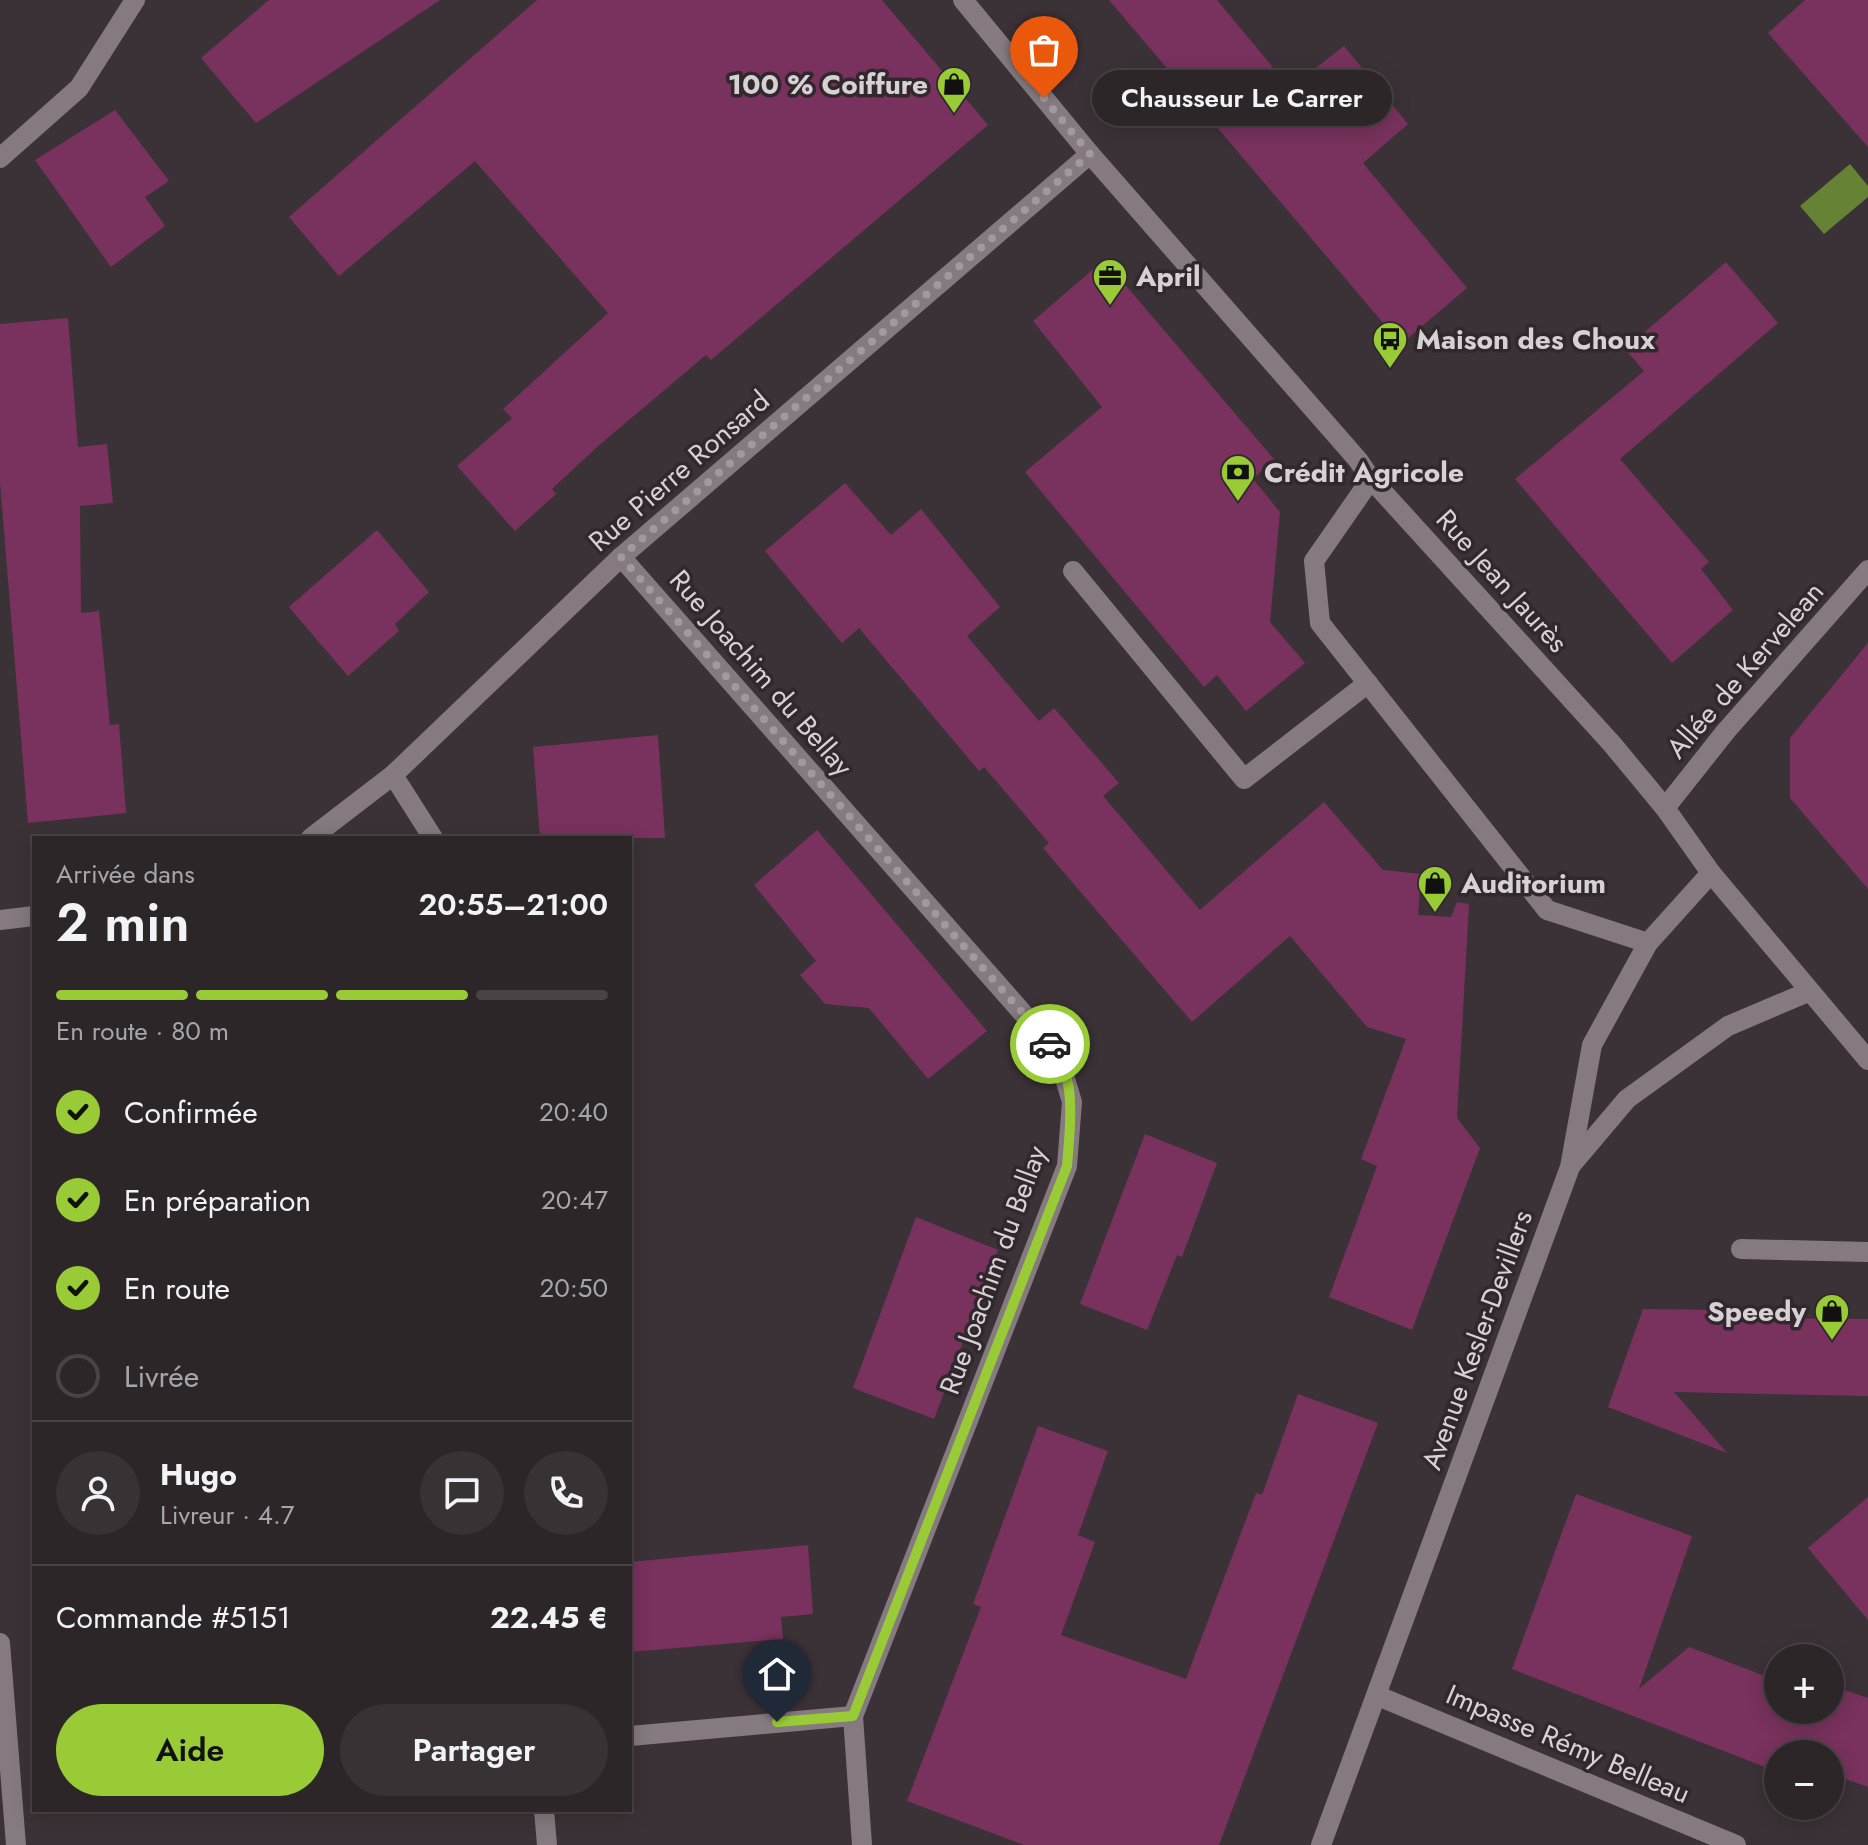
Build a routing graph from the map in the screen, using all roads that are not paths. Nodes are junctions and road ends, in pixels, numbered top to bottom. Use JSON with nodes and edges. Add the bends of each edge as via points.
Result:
{"nodes":[{"id":1,"x":135,"y":0,"type":"edge"},
{"id":2,"x":963,"y":0,"type":"edge"},
{"id":3,"x":1090,"y":154,"type":"junction"},
{"id":4,"x":0,"y":158,"type":"edge"},
{"id":5,"x":1371,"y":479,"type":"junction"},
{"id":6,"x":621,"y":557,"type":"junction"},
{"id":7,"x":1868,"y":570,"type":"edge"},
{"id":8,"x":1073,"y":571,"type":"dead end"},
{"id":9,"x":1368,"y":683,"type":"junction"},
{"id":10,"x":393,"y":775,"type":"junction"},
{"id":11,"x":1665,"y":808,"type":"junction"},
{"id":12,"x":314,"y":836,"type":"edge"},
{"id":13,"x":432,"y":836,"type":"edge"},
{"id":14,"x":1711,"y":873,"type":"junction"},
{"id":15,"x":32,"y":916,"type":"edge"},
{"id":16,"x":0,"y":920,"type":"edge"},
{"id":17,"x":1648,"y":943,"type":"junction"},
{"id":18,"x":1808,"y":992,"type":"junction"},
{"id":19,"x":1868,"y":1060,"type":"edge"},
{"id":20,"x":1570,"y":1167,"type":"junction"},
{"id":21,"x":1741,"y":1249,"type":"dead end"},
{"id":22,"x":1868,"y":1252,"type":"edge"},
{"id":23,"x":0,"y":1643,"type":"edge"},
{"id":24,"x":1378,"y":1696,"type":"junction"},
{"id":25,"x":853,"y":1716,"type":"junction"},
{"id":26,"x":632,"y":1736,"type":"edge"},
{"id":27,"x":544,"y":1812,"type":"edge"},
{"id":28,"x":16,"y":1845,"type":"edge"},
{"id":29,"x":547,"y":1845,"type":"edge"},
{"id":30,"x":862,"y":1845,"type":"edge"},
{"id":31,"x":1321,"y":1845,"type":"edge"},
{"id":32,"x":1736,"y":1845,"type":"edge"}],
"edges":[{"from":1,"to":4,"type":"street","via":[[79,88]]},
{"from":2,"to":3,"type":"street","name":"Rue Jean Jaurès"},
{"from":3,"to":5,"type":"street","name":"Rue Jean Jaurès"},
{"from":3,"to":6,"type":"street","name":"Rue Pierre Ronsard"},
{"from":5,"to":9,"type":"street","via":[[1314,561],[1320,623]]},
{"from":5,"to":11,"type":"street","name":"Rue Jean Jaurès"},
{"from":6,"to":10,"type":"street","name":"Rue Pierre Ronsard"},
{"from":6,"to":25,"type":"street","name":"Rue Joachim du Bellay","via":[[1057,1052],[1072,1102],[1067,1166]]},
{"from":7,"to":11,"type":"street","name":"Allée de Kervelean"},
{"from":8,"to":9,"type":"street","via":[[1244,779]]},
{"from":9,"to":17,"type":"street","via":[[1547,910]]},
{"from":10,"to":12,"type":"street","name":"Rue Pierre Ronsard"},
{"from":10,"to":13,"type":"street"},
{"from":11,"to":14,"type":"street","name":"Rue Jean Jaurès"},
{"from":14,"to":17,"type":"street","name":"Avenue Kesler-Devillers"},
{"from":14,"to":18,"type":"street","name":"Rue Jean Jaurès"},
{"from":15,"to":16,"type":"street"},
{"from":17,"to":20,"type":"street","name":"Avenue Kesler-Devillers","via":[[1592,1045]]},
{"from":18,"to":19,"type":"street","name":"Rue Jean Jaurès"},
{"from":18,"to":20,"type":"street","via":[[1728,1026],[1627,1099]]},
{"from":20,"to":24,"type":"street","name":"Avenue Kesler-Devillers"},
{"from":21,"to":22,"type":"street"},
{"from":23,"to":28,"type":"street"},
{"from":24,"to":31,"type":"street","name":"Avenue Kesler-Devillers"},
{"from":24,"to":32,"type":"street","name":"Impasse Rémy Belleau"},
{"from":25,"to":26,"type":"street"},
{"from":25,"to":30,"type":"street","name":"Rue Joachim du Bellay"},
{"from":27,"to":29,"type":"street"}]}
